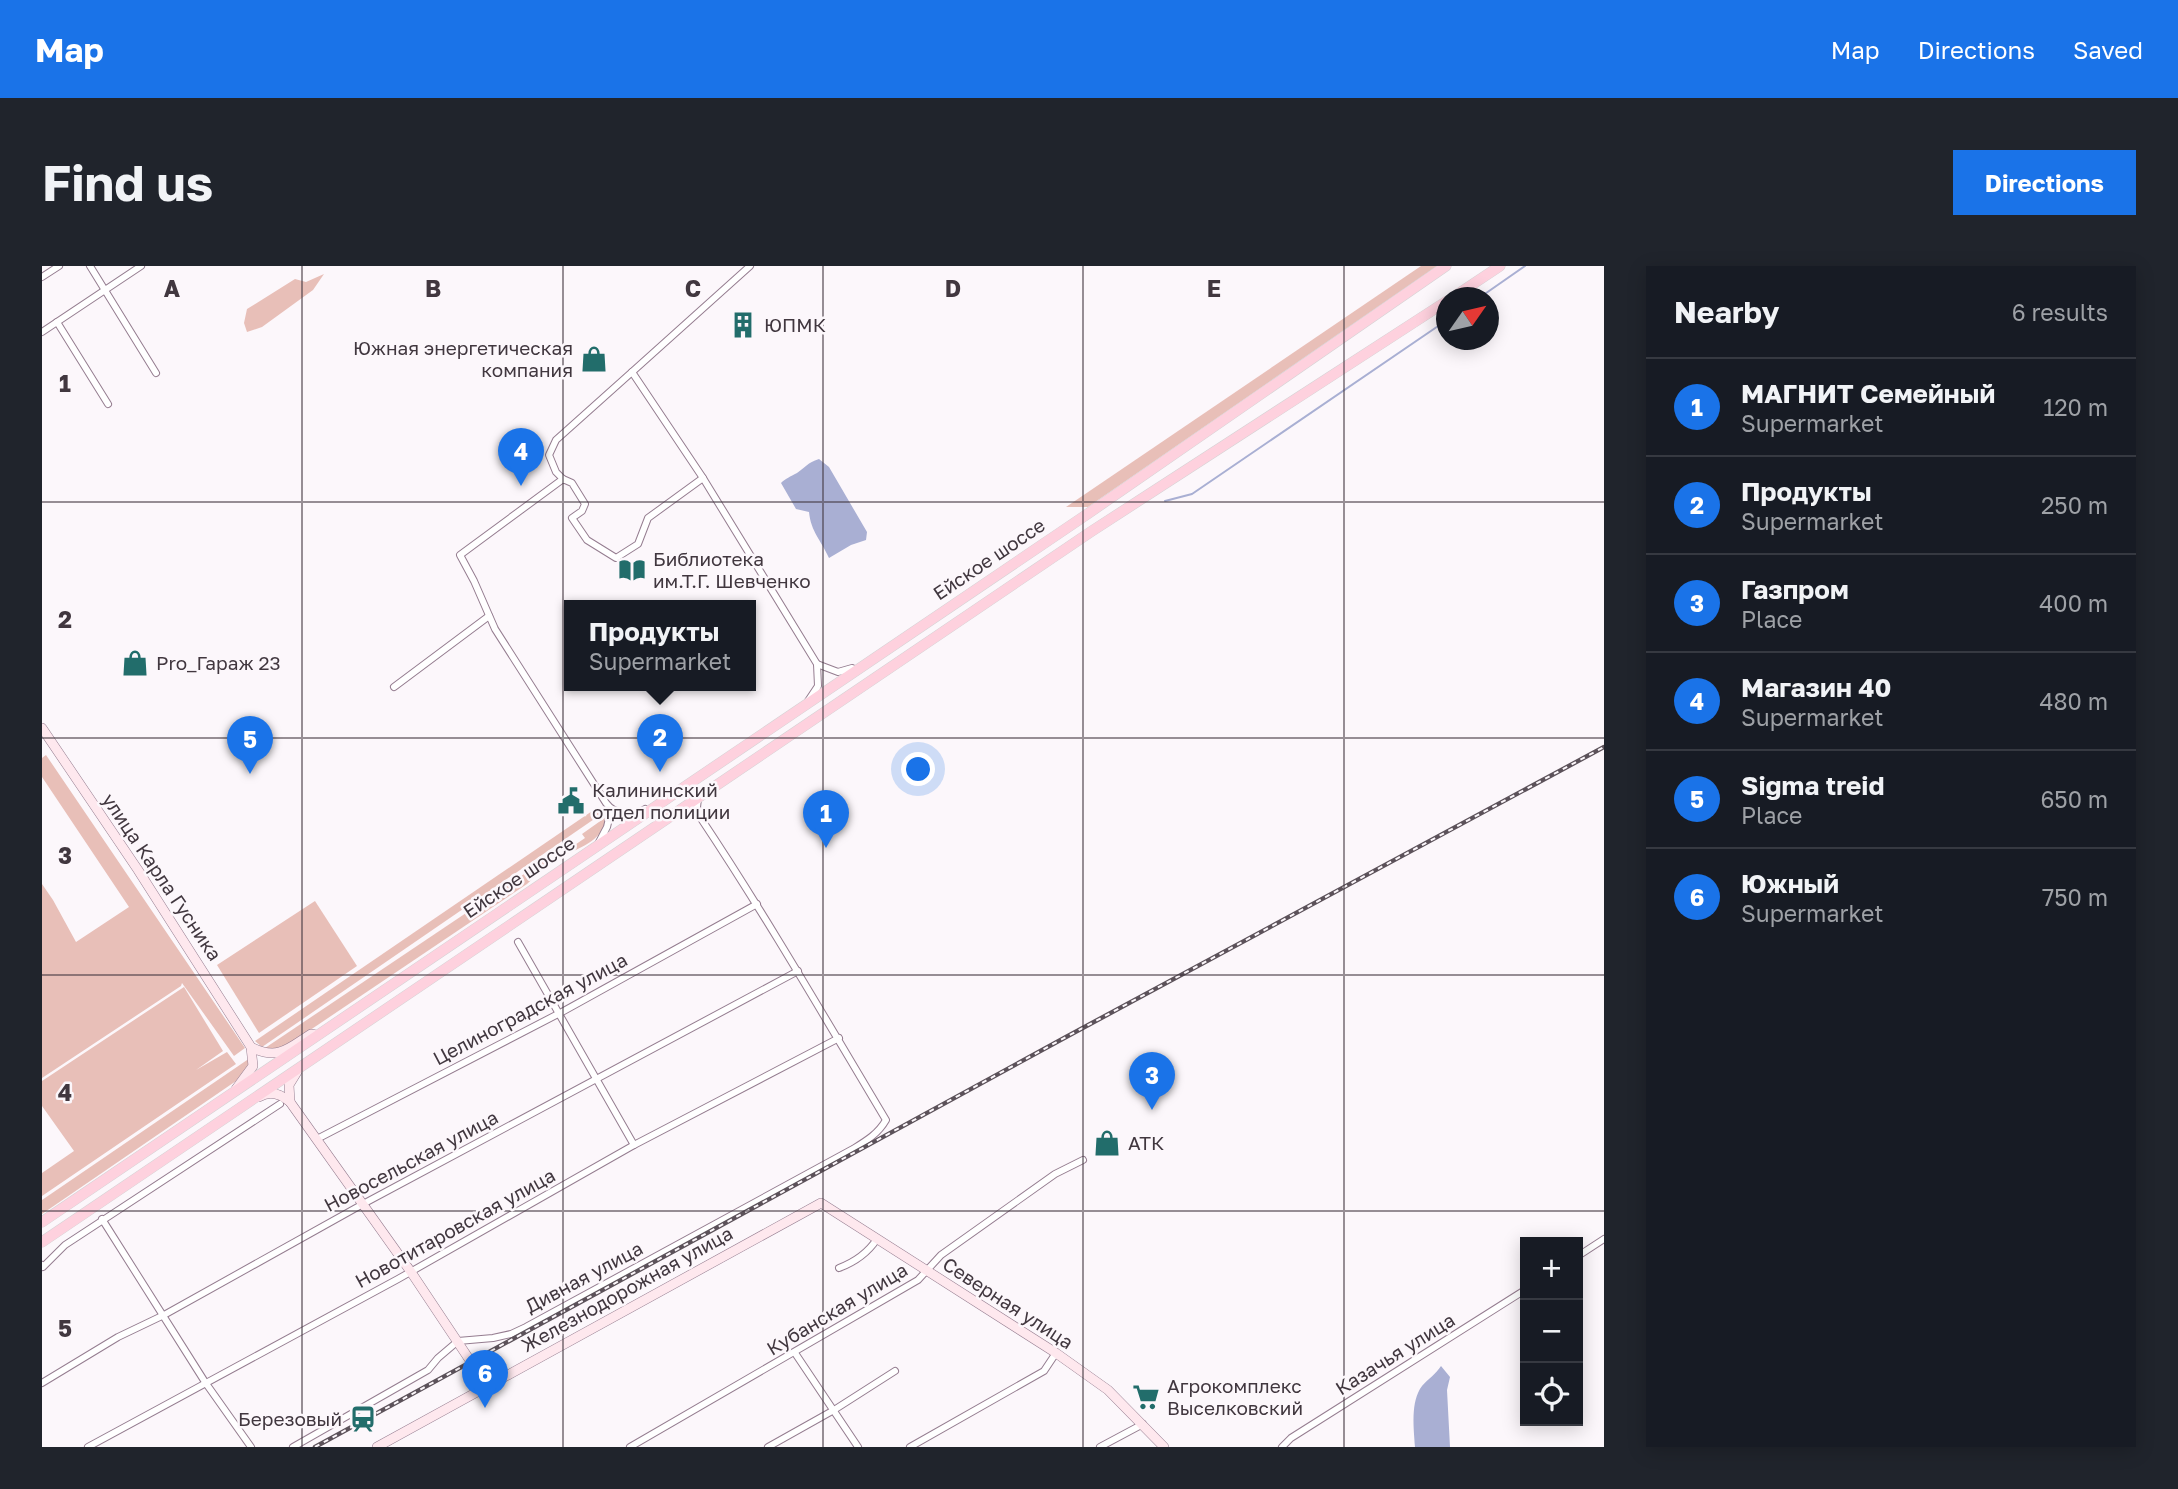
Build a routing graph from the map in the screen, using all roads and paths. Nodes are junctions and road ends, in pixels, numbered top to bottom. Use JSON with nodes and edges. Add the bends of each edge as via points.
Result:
{"nodes":[{"id":1,"x":59,"y":266,"type":"edge"},
{"id":2,"x":90,"y":266,"type":"edge"},
{"id":3,"x":141,"y":266,"type":"edge"},
{"id":4,"x":750,"y":266,"type":"edge"},
{"id":5,"x":1446,"y":266,"type":"edge"},
{"id":6,"x":1500,"y":266,"type":"edge"},
{"id":7,"x":42,"y":277,"type":"edge"},
{"id":8,"x":1468,"y":287,"type":"edge"},
{"id":9,"x":104,"y":291,"type":"junction"},
{"id":10,"x":1436,"y":308,"type":"edge"},
{"id":11,"x":57,"y":323,"type":"junction"},
{"id":12,"x":42,"y":332,"type":"edge"},
{"id":13,"x":632,"y":372,"type":"junction"},
{"id":14,"x":156,"y":373,"type":"dead end"},
{"id":15,"x":108,"y":404,"type":"dead end"},
{"id":16,"x":703,"y":478,"type":"junction"},
{"id":17,"x":563,"y":479,"type":"junction"},
{"id":18,"x":489,"y":616,"type":"junction"},
{"id":19,"x":875,"y":657,"type":"junction"},
{"id":20,"x":817,"y":664,"type":"junction"},
{"id":21,"x":394,"y":687,"type":"dead end"},
{"id":22,"x":806,"y":704,"type":"junction"},
{"id":23,"x":42,"y":728,"type":"edge"},
{"id":24,"x":670,"y":796,"type":"junction"},
{"id":25,"x":698,"y":796,"type":"junction"},
{"id":26,"x":611,"y":810,"type":"junction"},
{"id":27,"x":677,"y":810,"type":"junction"},
{"id":28,"x":700,"y":817,"type":"junction"},
{"id":29,"x":598,"y":844,"type":"junction"},
{"id":30,"x":757,"y":904,"type":"junction"},
{"id":31,"x":517,"y":942,"type":"dead end"},
{"id":32,"x":798,"y":971,"type":"junction"},
{"id":33,"x":560,"y":1013,"type":"junction"},
{"id":34,"x":316,"y":1035,"type":"junction"},
{"id":35,"x":839,"y":1038,"type":"junction"},
{"id":36,"x":251,"y":1047,"type":"junction"},
{"id":37,"x":303,"y":1063,"type":"junction"},
{"id":38,"x":597,"y":1079,"type":"junction"},
{"id":39,"x":236,"y":1089,"type":"junction"},
{"id":40,"x":285,"y":1103,"type":"junction"},
{"id":41,"x":237,"y":1108,"type":"junction"},
{"id":42,"x":317,"y":1139,"type":"junction"},
{"id":43,"x":634,"y":1145,"type":"junction"},
{"id":44,"x":1083,"y":1160,"type":"dead end"},
{"id":45,"x":821,"y":1203,"type":"joint"},
{"id":46,"x":363,"y":1205,"type":"junction"},
{"id":47,"x":102,"y":1219,"type":"junction"},
{"id":48,"x":42,"y":1222,"type":"edge"},
{"id":49,"x":877,"y":1239,"type":"junction"},
{"id":50,"x":1604,"y":1239,"type":"edge"},
{"id":51,"x":42,"y":1242,"type":"edge"},
{"id":52,"x":1583,"y":1253,"type":"edge"},
{"id":53,"x":42,"y":1265,"type":"edge"},
{"id":54,"x":839,"y":1268,"type":"dead end"},
{"id":55,"x":411,"y":1272,"type":"junction"},
{"id":56,"x":927,"y":1272,"type":"junction"},
{"id":57,"x":1520,"y":1293,"type":"edge"},
{"id":58,"x":164,"y":1315,"type":"junction"},
{"id":59,"x":458,"y":1341,"type":"junction"},
{"id":60,"x":795,"y":1353,"type":"junction"},
{"id":61,"x":1056,"y":1353,"type":"junction"},
{"id":62,"x":895,"y":1371,"type":"dead end"},
{"id":63,"x":205,"y":1382,"type":"junction"},
{"id":64,"x":42,"y":1384,"type":"edge"},
{"id":65,"x":487,"y":1386,"type":"junction"},
{"id":66,"x":834,"y":1410,"type":"junction"},
{"id":67,"x":1143,"y":1424,"type":"junction"},
{"id":68,"x":88,"y":1447,"type":"edge"},
{"id":69,"x":251,"y":1447,"type":"edge"},
{"id":70,"x":293,"y":1447,"type":"edge"},
{"id":71,"x":377,"y":1447,"type":"edge"},
{"id":72,"x":630,"y":1447,"type":"edge"},
{"id":73,"x":768,"y":1447,"type":"edge"},
{"id":74,"x":858,"y":1447,"type":"edge"},
{"id":75,"x":910,"y":1447,"type":"edge"},
{"id":76,"x":1100,"y":1447,"type":"edge"},
{"id":77,"x":1164,"y":1447,"type":"edge"},
{"id":78,"x":1282,"y":1447,"type":"edge"}],
"edges":[{"from":1,"to":7,"type":"street"},
{"from":2,"to":9,"type":"street"},
{"from":3,"to":9,"type":"street"},
{"from":4,"to":13,"type":"street"},
{"from":5,"to":19,"type":"main road","name":"Ейское шоссе"},
{"from":6,"to":8,"type":"main road"},
{"from":9,"to":11,"type":"street"},
{"from":9,"to":14,"type":"street"},
{"from":10,"to":25,"type":"main road","name":"Ейское шоссе","via":[[1092,531]]},
{"from":11,"to":12,"type":"street"},
{"from":11,"to":15,"type":"street"},
{"from":13,"to":16,"type":"street"},
{"from":13,"to":17,"type":"street","via":[[556,440],[549,455]]},
{"from":16,"to":17,"type":"street","via":[[649,518],[638,544],[616,558],[587,540],[572,518],[585,504],[572,483]]},
{"from":16,"to":20,"type":"street"},
{"from":17,"to":18,"type":"street","via":[[460,555]]},
{"from":18,"to":21,"type":"street"},
{"from":18,"to":26,"type":"street"},
{"from":19,"to":20,"type":"street","via":[[844,672]]},
{"from":19,"to":22,"type":"main road","name":"Ейское шоссе"},
{"from":20,"to":22,"type":"street","via":[[818,686]]},
{"from":22,"to":24,"type":"main road","name":"Ейское шоссе"},
{"from":23,"to":36,"type":"street","name":"улица Карла Гусника"},
{"from":24,"to":26,"type":"street","via":[[640,812]]},
{"from":24,"to":29,"type":"main road","name":"Ейское шоссе"},
{"from":25,"to":27,"type":"main road","name":"Ейское шоссе"},
{"from":25,"to":28,"type":"street"},
{"from":26,"to":29,"type":"street"},
{"from":27,"to":28,"type":"street"},
{"from":27,"to":37,"type":"main road","name":"Ейское шоссе"},
{"from":28,"to":30,"type":"street"},
{"from":29,"to":34,"type":"main road","name":"Ейское шоссе"},
{"from":30,"to":32,"type":"street"},
{"from":30,"to":33,"type":"street","name":"Целиноградская улица"},
{"from":31,"to":33,"type":"street"},
{"from":32,"to":35,"type":"street"},
{"from":32,"to":38,"type":"street","name":"Новосельская улица"},
{"from":33,"to":38,"type":"street"},
{"from":33,"to":42,"type":"street","name":"Целиноградская улица"},
{"from":34,"to":36,"type":"street","via":[[283,1053]]},
{"from":34,"to":39,"type":"main road","name":"Ейское шоссе"},
{"from":35,"to":43,"type":"street","name":"Новотитаровская улица"},
{"from":35,"to":59,"type":"street","name":"Дивная улица","via":[[886,1120],[872,1137],[526,1327],[492,1338]]},
{"from":36,"to":39,"type":"street","via":[[253,1066]]},
{"from":37,"to":40,"type":"street","via":[[292,1077]]},
{"from":37,"to":41,"type":"main road","name":"Ейское шоссе"},
{"from":38,"to":43,"type":"street"},
{"from":38,"to":46,"type":"street","name":"Новосельская улица"},
{"from":39,"to":48,"type":"main road","name":"Ейское шоссе"},
{"from":40,"to":41,"type":"street","via":[[271,1093]]},
{"from":40,"to":42,"type":"street"},
{"from":40,"to":47,"type":"street"},
{"from":41,"to":51,"type":"main road","name":"Ейское шоссе"},
{"from":42,"to":46,"type":"street"},
{"from":43,"to":55,"type":"street","name":"Новотитаровская улица"},
{"from":44,"to":56,"type":"street","name":"Кубанская улица","via":[[1055,1174],[942,1255]]},
{"from":45,"to":49,"type":"street","name":"Северная улица"},
{"from":45,"to":65,"type":"street","name":"Железнодорожная улица"},
{"from":46,"to":55,"type":"street"},
{"from":46,"to":58,"type":"street","name":"Новосельская улица"},
{"from":47,"to":53,"type":"street"},
{"from":47,"to":58,"type":"street"},
{"from":49,"to":54,"type":"street","via":[[853,1262]]},
{"from":49,"to":56,"type":"street","name":"Северная улица"},
{"from":50,"to":52,"type":"street"},
{"from":55,"to":59,"type":"street"},
{"from":55,"to":63,"type":"street","name":"Новотитаровская улица"},
{"from":56,"to":60,"type":"street","name":"Кубанская улица"},
{"from":56,"to":61,"type":"street","name":"Северная улица"},
{"from":57,"to":78,"type":"street","name":"Казачья улица"},
{"from":58,"to":63,"type":"street"},
{"from":58,"to":64,"type":"street","name":"Новосельская улица"},
{"from":59,"to":65,"type":"street"},
{"from":59,"to":70,"type":"street","via":[[428,1370]]},
{"from":60,"to":66,"type":"street"},
{"from":60,"to":72,"type":"street","name":"Кубанская улица"},
{"from":61,"to":67,"type":"street","name":"Северная улица","via":[[1108,1390]]},
{"from":61,"to":75,"type":"street","via":[[1044,1371]]},
{"from":62,"to":66,"type":"street"},
{"from":63,"to":68,"type":"street","name":"Новотитаровская улица"},
{"from":63,"to":69,"type":"street"},
{"from":65,"to":71,"type":"street","name":"Железнодорожная улица"},
{"from":66,"to":73,"type":"street"},
{"from":66,"to":74,"type":"street"},
{"from":67,"to":76,"type":"street"},
{"from":67,"to":77,"type":"street","name":"Северная улица"}]}
